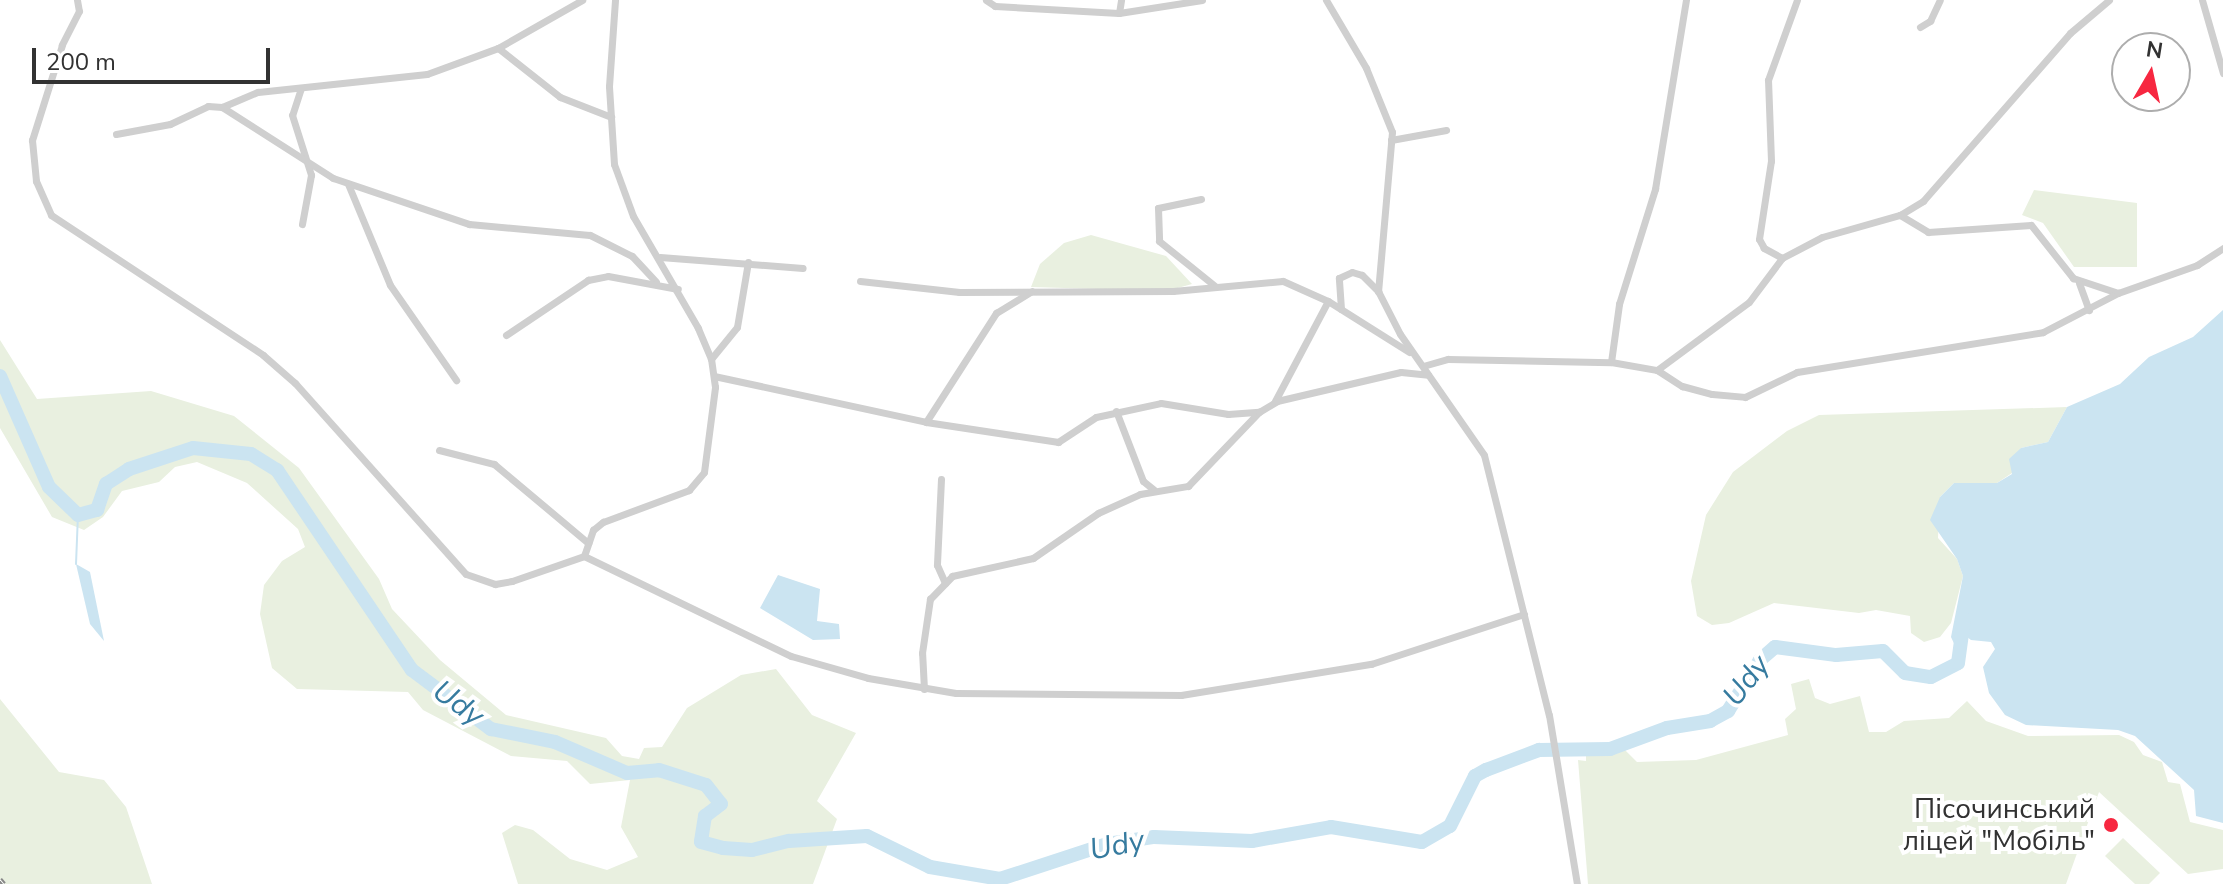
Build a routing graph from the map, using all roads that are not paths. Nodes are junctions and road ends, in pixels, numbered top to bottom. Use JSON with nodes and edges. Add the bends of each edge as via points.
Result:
{"nodes":[{"id":1,"x":77,"y":0,"type":"edge"},
{"id":2,"x":582,"y":0,"type":"edge"},
{"id":3,"x":615,"y":0,"type":"edge"},
{"id":4,"x":986,"y":0,"type":"edge"},
{"id":5,"x":1121,"y":0,"type":"edge"},
{"id":6,"x":1202,"y":0,"type":"edge"},
{"id":7,"x":1326,"y":0,"type":"edge"},
{"id":8,"x":1686,"y":0,"type":"edge"},
{"id":9,"x":1797,"y":0,"type":"edge"},
{"id":10,"x":1940,"y":0,"type":"edge"},
{"id":11,"x":2109,"y":0,"type":"edge"},
{"id":12,"x":2202,"y":0,"type":"edge"},
{"id":13,"x":1119,"y":13,"type":"junction"},
{"id":14,"x":1920,"y":27,"type":"dead end"},
{"id":15,"x":498,"y":48,"type":"junction"},
{"id":16,"x":2223,"y":73,"type":"edge"},
{"id":17,"x":301,"y":88,"type":"junction"},
{"id":18,"x":222,"y":107,"type":"junction"},
{"id":19,"x":611,"y":117,"type":"junction"},
{"id":20,"x":1446,"y":130,"type":"dead end"},
{"id":21,"x":116,"y":134,"type":"dead end"},
{"id":22,"x":1391,"y":140,"type":"junction"},
{"id":23,"x":308,"y":161,"type":"junction"},
{"id":24,"x":348,"y":184,"type":"junction"},
{"id":25,"x":1201,"y":199,"type":"dead end"},
{"id":26,"x":1900,"y":215,"type":"junction"},
{"id":27,"x":302,"y":224,"type":"dead end"},
{"id":28,"x":2223,"y":248,"type":"edge"},
{"id":29,"x":660,"y":257,"type":"junction"},
{"id":30,"x":1782,"y":258,"type":"junction"},
{"id":31,"x":748,"y":262,"type":"junction"},
{"id":32,"x":803,"y":268,"type":"dead end"},
{"id":33,"x":860,"y":281,"type":"dead end"},
{"id":34,"x":2078,"y":281,"type":"junction"},
{"id":35,"x":656,"y":282,"type":"junction"},
{"id":36,"x":1215,"y":286,"type":"junction"},
{"id":37,"x":678,"y":289,"type":"junction"},
{"id":38,"x":1034,"y":290,"type":"junction"},
{"id":39,"x":1378,"y":291,"type":"junction"},
{"id":40,"x":2118,"y":293,"type":"junction"},
{"id":41,"x":1328,"y":301,"type":"junction"},
{"id":42,"x":1341,"y":309,"type":"junction"},
{"id":43,"x":2089,"y":310,"type":"junction"},
{"id":44,"x":506,"y":335,"type":"dead end"},
{"id":45,"x":1413,"y":354,"type":"junction"},
{"id":46,"x":711,"y":359,"type":"junction"},
{"id":47,"x":1611,"y":362,"type":"junction"},
{"id":48,"x":1423,"y":366,"type":"junction"},
{"id":49,"x":1657,"y":370,"type":"junction"},
{"id":50,"x":1428,"y":375,"type":"junction"},
{"id":51,"x":714,"y":376,"type":"junction"},
{"id":52,"x":456,"y":380,"type":"dead end"},
{"id":53,"x":1274,"y":402,"type":"junction"},
{"id":54,"x":1116,"y":411,"type":"junction"},
{"id":55,"x":1259,"y":412,"type":"junction"},
{"id":56,"x":926,"y":422,"type":"junction"},
{"id":57,"x":439,"y":450,"type":"dead end"},
{"id":58,"x":941,"y":479,"type":"dead end"},
{"id":59,"x":1154,"y":490,"type":"junction"},
{"id":60,"x":588,"y":543,"type":"junction"},
{"id":61,"x":584,"y":556,"type":"junction"},
{"id":62,"x":945,"y":583,"type":"junction"},
{"id":63,"x":1524,"y":614,"type":"junction"},
{"id":64,"x":924,"y":689,"type":"junction"},
{"id":65,"x":1577,"y":884,"type":"edge"}],
"edges":[{"from":1,"to":61,"type":"street","via":[[79,11],[62,45],[32,140],[36,181],[51,215],[222,327],[295,383],[466,574],[495,584]]},
{"from":2,"to":15,"type":"street"},
{"from":3,"to":19,"type":"street"},
{"from":4,"to":13,"type":"street","via":[[995,6],[1020,3]]},
{"from":5,"to":13,"type":"street"},
{"from":6,"to":13,"type":"street"},
{"from":7,"to":22,"type":"street","via":[[1366,68]]},
{"from":8,"to":47,"type":"street","via":[[1655,189],[1619,304]]},
{"from":9,"to":30,"type":"street","via":[[1768,80],[1771,161],[1759,239]]},
{"from":10,"to":14,"type":"street","via":[[1930,21]]},
{"from":11,"to":26,"type":"street","via":[[2070,33],[1930,194]]},
{"from":12,"to":16,"type":"street"},
{"from":15,"to":17,"type":"street","via":[[427,74]]},
{"from":15,"to":19,"type":"street","via":[[560,97]]},
{"from":17,"to":18,"type":"street","via":[[258,92]]},
{"from":17,"to":23,"type":"street","via":[[292,115]]},
{"from":18,"to":21,"type":"street","via":[[208,106],[170,124]]},
{"from":18,"to":23,"type":"street"},
{"from":19,"to":29,"type":"street","via":[[614,164],[633,216]]},
{"from":20,"to":22,"type":"street"},
{"from":22,"to":39,"type":"street"},
{"from":23,"to":24,"type":"street"},
{"from":23,"to":27,"type":"street"},
{"from":24,"to":35,"type":"street","via":[[469,224],[590,235],[632,256]]},
{"from":24,"to":52,"type":"street","via":[[390,285]]},
{"from":25,"to":36,"type":"street","via":[[1158,208],[1159,241]]},
{"from":26,"to":30,"type":"street","via":[[1822,237]]},
{"from":26,"to":34,"type":"street","via":[[1928,232],[2028,223],[2038,228],[2062,268]]},
{"from":28,"to":40,"type":"street","via":[[2197,265]]},
{"from":29,"to":31,"type":"street"},
{"from":29,"to":37,"type":"street"},
{"from":30,"to":49,"type":"street","via":[[1749,302]]},
{"from":31,"to":32,"type":"street"},
{"from":31,"to":46,"type":"street","via":[[737,327]]},
{"from":33,"to":38,"type":"street","via":[[959,292]]},
{"from":34,"to":40,"type":"street"},
{"from":34,"to":43,"type":"street"},
{"from":35,"to":37,"type":"street"},
{"from":35,"to":44,"type":"street","via":[[608,276],[588,280]]},
{"from":36,"to":38,"type":"street","via":[[1173,291]]},
{"from":36,"to":41,"type":"street","via":[[1283,281]]},
{"from":37,"to":46,"type":"street"},
{"from":38,"to":56,"type":"street","via":[[996,313]]},
{"from":39,"to":42,"type":"street","via":[[1362,275],[1347,273],[1336,288]]},
{"from":39,"to":45,"type":"street"},
{"from":40,"to":43,"type":"street"},
{"from":41,"to":42,"type":"street"},
{"from":41,"to":53,"type":"street"},
{"from":42,"to":45,"type":"street"},
{"from":43,"to":49,"type":"street","via":[[2043,332],[1797,372],[1745,397],[1682,386]]},
{"from":45,"to":48,"type":"street"},
{"from":46,"to":51,"type":"street"},
{"from":47,"to":48,"type":"street","via":[[1448,359]]},
{"from":47,"to":49,"type":"street"},
{"from":48,"to":50,"type":"street"},
{"from":50,"to":53,"type":"street","via":[[1401,372]]},
{"from":50,"to":63,"type":"street","via":[[1484,455]]},
{"from":51,"to":56,"type":"street"},
{"from":51,"to":60,"type":"street","via":[[704,472],[689,490],[603,522]]},
{"from":53,"to":55,"type":"street"},
{"from":54,"to":55,"type":"street","via":[[1161,403],[1228,414]]},
{"from":54,"to":56,"type":"street","via":[[1058,442]]},
{"from":54,"to":59,"type":"street","via":[[1143,481]]},
{"from":55,"to":59,"type":"street","via":[[1188,486]]},
{"from":57,"to":60,"type":"street","via":[[494,464]]},
{"from":58,"to":62,"type":"street","via":[[937,565]]},
{"from":59,"to":62,"type":"street","via":[[1080,522],[1033,558],[952,576]]},
{"from":60,"to":61,"type":"street"},
{"from":61,"to":64,"type":"street","via":[[791,656]]},
{"from":62,"to":64,"type":"street","via":[[930,599],[922,653]]},
{"from":63,"to":64,"type":"street","via":[[1371,664],[1181,695]]},
{"from":63,"to":65,"type":"street","via":[[1565,788]]}]}
